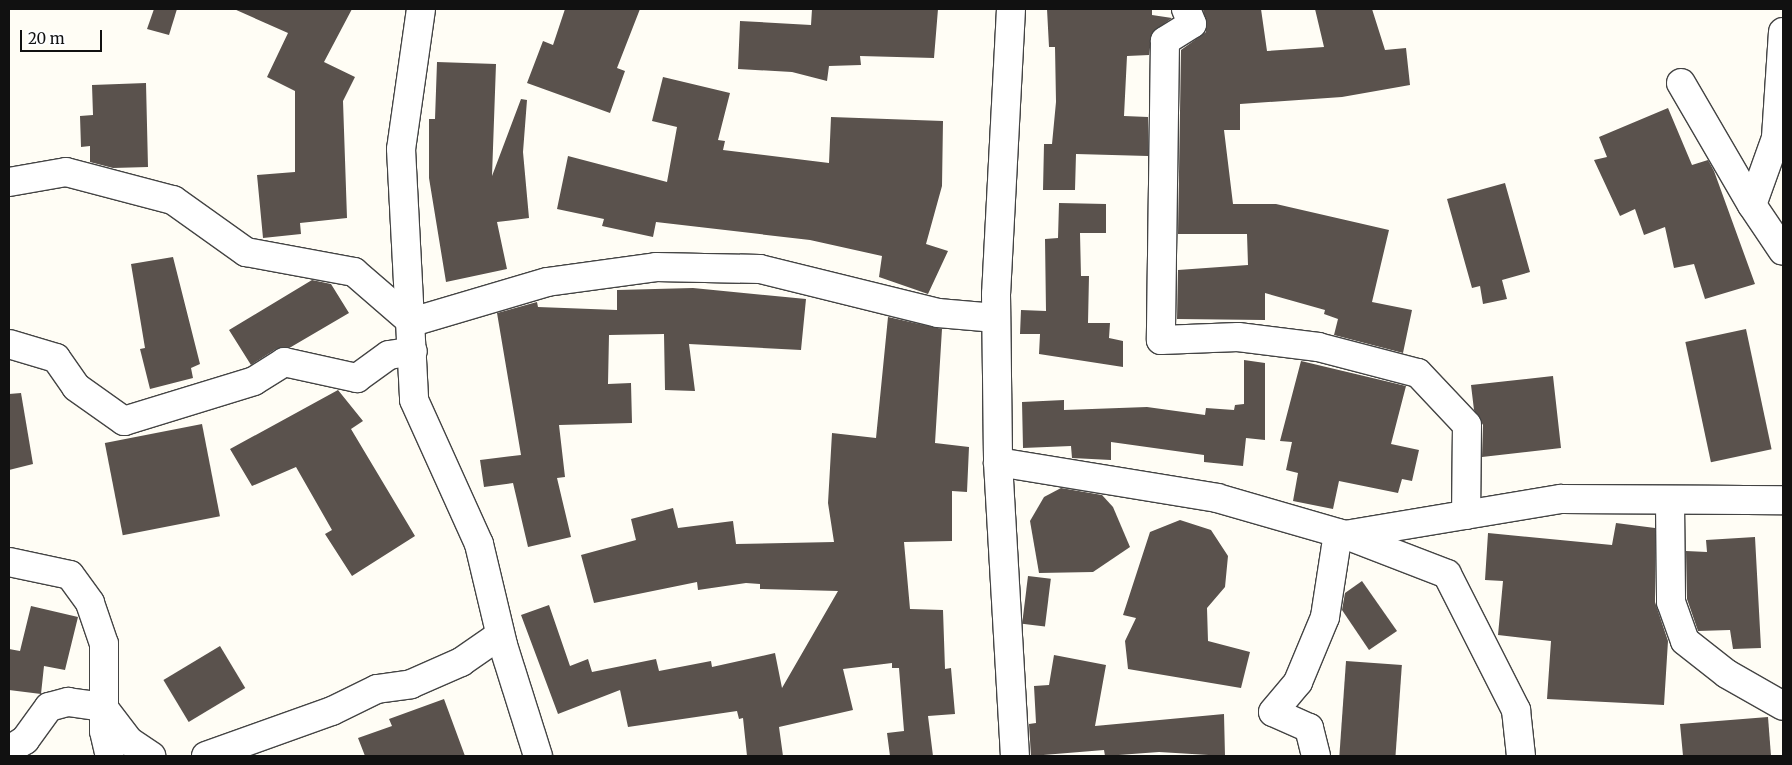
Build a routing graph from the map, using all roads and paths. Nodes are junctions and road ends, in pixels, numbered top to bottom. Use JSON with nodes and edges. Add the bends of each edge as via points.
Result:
{"nodes":[{"id":1,"x":421,"y":9,"type":"edge"},
{"id":2,"x":1011,"y":9,"type":"edge"},
{"id":3,"x":1186,"y":9,"type":"edge"},
{"id":4,"x":1783,"y":32,"type":"edge"},
{"id":5,"x":1681,"y":83,"type":"dead end"},
{"id":6,"x":9,"y":182,"type":"edge"},
{"id":7,"x":1752,"y":205,"type":"junction"},
{"id":8,"x":1783,"y":252,"type":"edge"},
{"id":9,"x":996,"y":318,"type":"junction"},
{"id":10,"x":412,"y":322,"type":"junction"},
{"id":11,"x":9,"y":344,"type":"edge"},
{"id":12,"x":413,"y":351,"type":"junction"},
{"id":13,"x":998,"y":462,"type":"junction"},
{"id":14,"x":1783,"y":500,"type":"edge"},
{"id":15,"x":1670,"y":502,"type":"junction"},
{"id":16,"x":1466,"y":515,"type":"junction"},
{"id":17,"x":1342,"y":534,"type":"junction"},
{"id":18,"x":9,"y":562,"type":"edge"},
{"id":19,"x":500,"y":635,"type":"junction"},
{"id":20,"x":1783,"y":706,"type":"edge"},
{"id":21,"x":103,"y":707,"type":"junction"},
{"id":22,"x":9,"y":750,"type":"edge"},
{"id":23,"x":110,"y":756,"type":"edge"},
{"id":24,"x":151,"y":756,"type":"edge"},
{"id":25,"x":206,"y":756,"type":"edge"},
{"id":26,"x":538,"y":756,"type":"edge"},
{"id":27,"x":1015,"y":756,"type":"edge"},
{"id":28,"x":1316,"y":756,"type":"edge"},
{"id":29,"x":1521,"y":756,"type":"edge"}],
"edges":[{"from":1,"to":10,"type":"street","via":[[401,149]]},
{"from":2,"to":9,"type":"street"},
{"from":3,"to":16,"type":"street","via":[[1192,24],[1166,41],[1161,340],[1238,337],[1291,344],[1418,373],[1467,425]]},
{"from":4,"to":7,"type":"street","via":[[1776,138]]},
{"from":5,"to":7,"type":"street"},
{"from":6,"to":10,"type":"street","via":[[66,172],[174,200],[246,252],[354,272]]},
{"from":7,"to":8,"type":"street"},
{"from":9,"to":10,"type":"street","via":[[938,313],[760,269],[656,267],[547,282]]},
{"from":9,"to":13,"type":"street"},
{"from":10,"to":12,"type":"street"},
{"from":11,"to":12,"type":"street","via":[[56,358],[76,387],[124,421],[254,381],[284,362],[357,378],[389,355]]},
{"from":12,"to":19,"type":"street","via":[[414,400],[479,544]]},
{"from":13,"to":17,"type":"street","via":[[1217,498]]},
{"from":13,"to":27,"type":"street"},
{"from":14,"to":15,"type":"street"},
{"from":15,"to":16,"type":"street","via":[[1561,499]]},
{"from":15,"to":20,"type":"street","via":[[1672,602],[1684,640],[1727,674]]},
{"from":16,"to":17,"type":"street"},
{"from":17,"to":28,"type":"street","via":[[1324,616],[1298,682],[1272,712],[1308,728]]},
{"from":17,"to":29,"type":"street","via":[[1447,574],[1516,710]]},
{"from":18,"to":21,"type":"street","via":[[70,575],[90,603],[104,644]]},
{"from":19,"to":25,"type":"street","via":[[462,662],[411,684],[377,689],[332,711]]},
{"from":19,"to":26,"type":"street"},
{"from":21,"to":22,"type":"street","via":[[68,702],[48,707],[25,740]]},
{"from":21,"to":23,"type":"street"},
{"from":21,"to":24,"type":"street","via":[[129,741]]}]}
